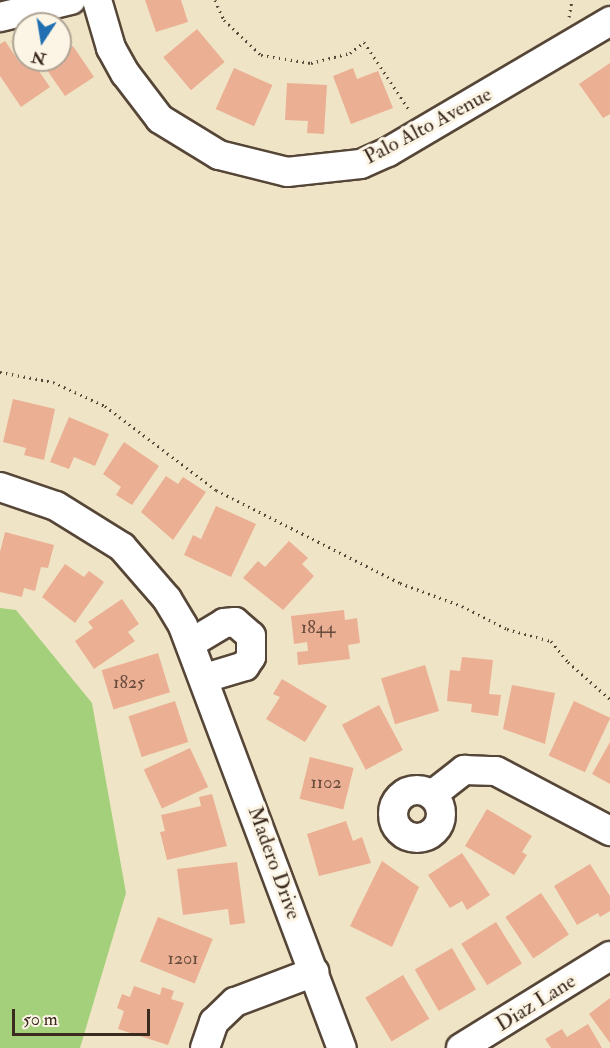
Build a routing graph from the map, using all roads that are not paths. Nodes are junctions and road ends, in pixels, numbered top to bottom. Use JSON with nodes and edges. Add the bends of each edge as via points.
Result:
{"nodes":[{"id":1,"x":71,"y":0,"type":"edge"},
{"id":2,"x":97,"y":0,"type":"edge"},
{"id":3,"x":0,"y":17,"type":"edge"},
{"id":4,"x":610,"y":21,"type":"edge"},
{"id":5,"x":0,"y":487,"type":"edge"},
{"id":6,"x":191,"y":643,"type":"junction"},
{"id":7,"x":205,"y":678,"type":"junction"},
{"id":8,"x":432,"y":795,"type":"dead end"},
{"id":9,"x":610,"y":831,"type":"edge"},
{"id":10,"x":610,"y":956,"type":"edge"},
{"id":11,"x":314,"y":972,"type":"junction"},
{"id":12,"x":205,"y":1048,"type":"edge"},
{"id":13,"x":342,"y":1048,"type":"edge"},
{"id":14,"x":461,"y":1048,"type":"edge"}],
"edges":[{"from":1,"to":3,"type":"street"},
{"from":2,"to":4,"type":"street","name":"Palo Alto Avenue","via":[[116,56],[160,119],[219,155],[287,172],[350,166],[388,152]]},
{"from":5,"to":6,"type":"street","name":"Madero Drive","via":[[56,506],[122,548],[167,599]]},
{"from":6,"to":7,"type":"street","name":"Madero Drive"},
{"from":6,"to":7,"type":"street","via":[[224,623],[235,622],[251,636],[254,646],[245,666]]},
{"from":7,"to":11,"type":"street","name":"Madero Drive"},
{"from":8,"to":9,"type":"street","via":[[464,770],[496,771]]},
{"from":10,"to":14,"type":"street","name":"Diaz Lane"},
{"from":11,"to":12,"type":"street","via":[[235,1002],[214,1022]]},
{"from":11,"to":13,"type":"street","name":"Madero Drive"}]}
